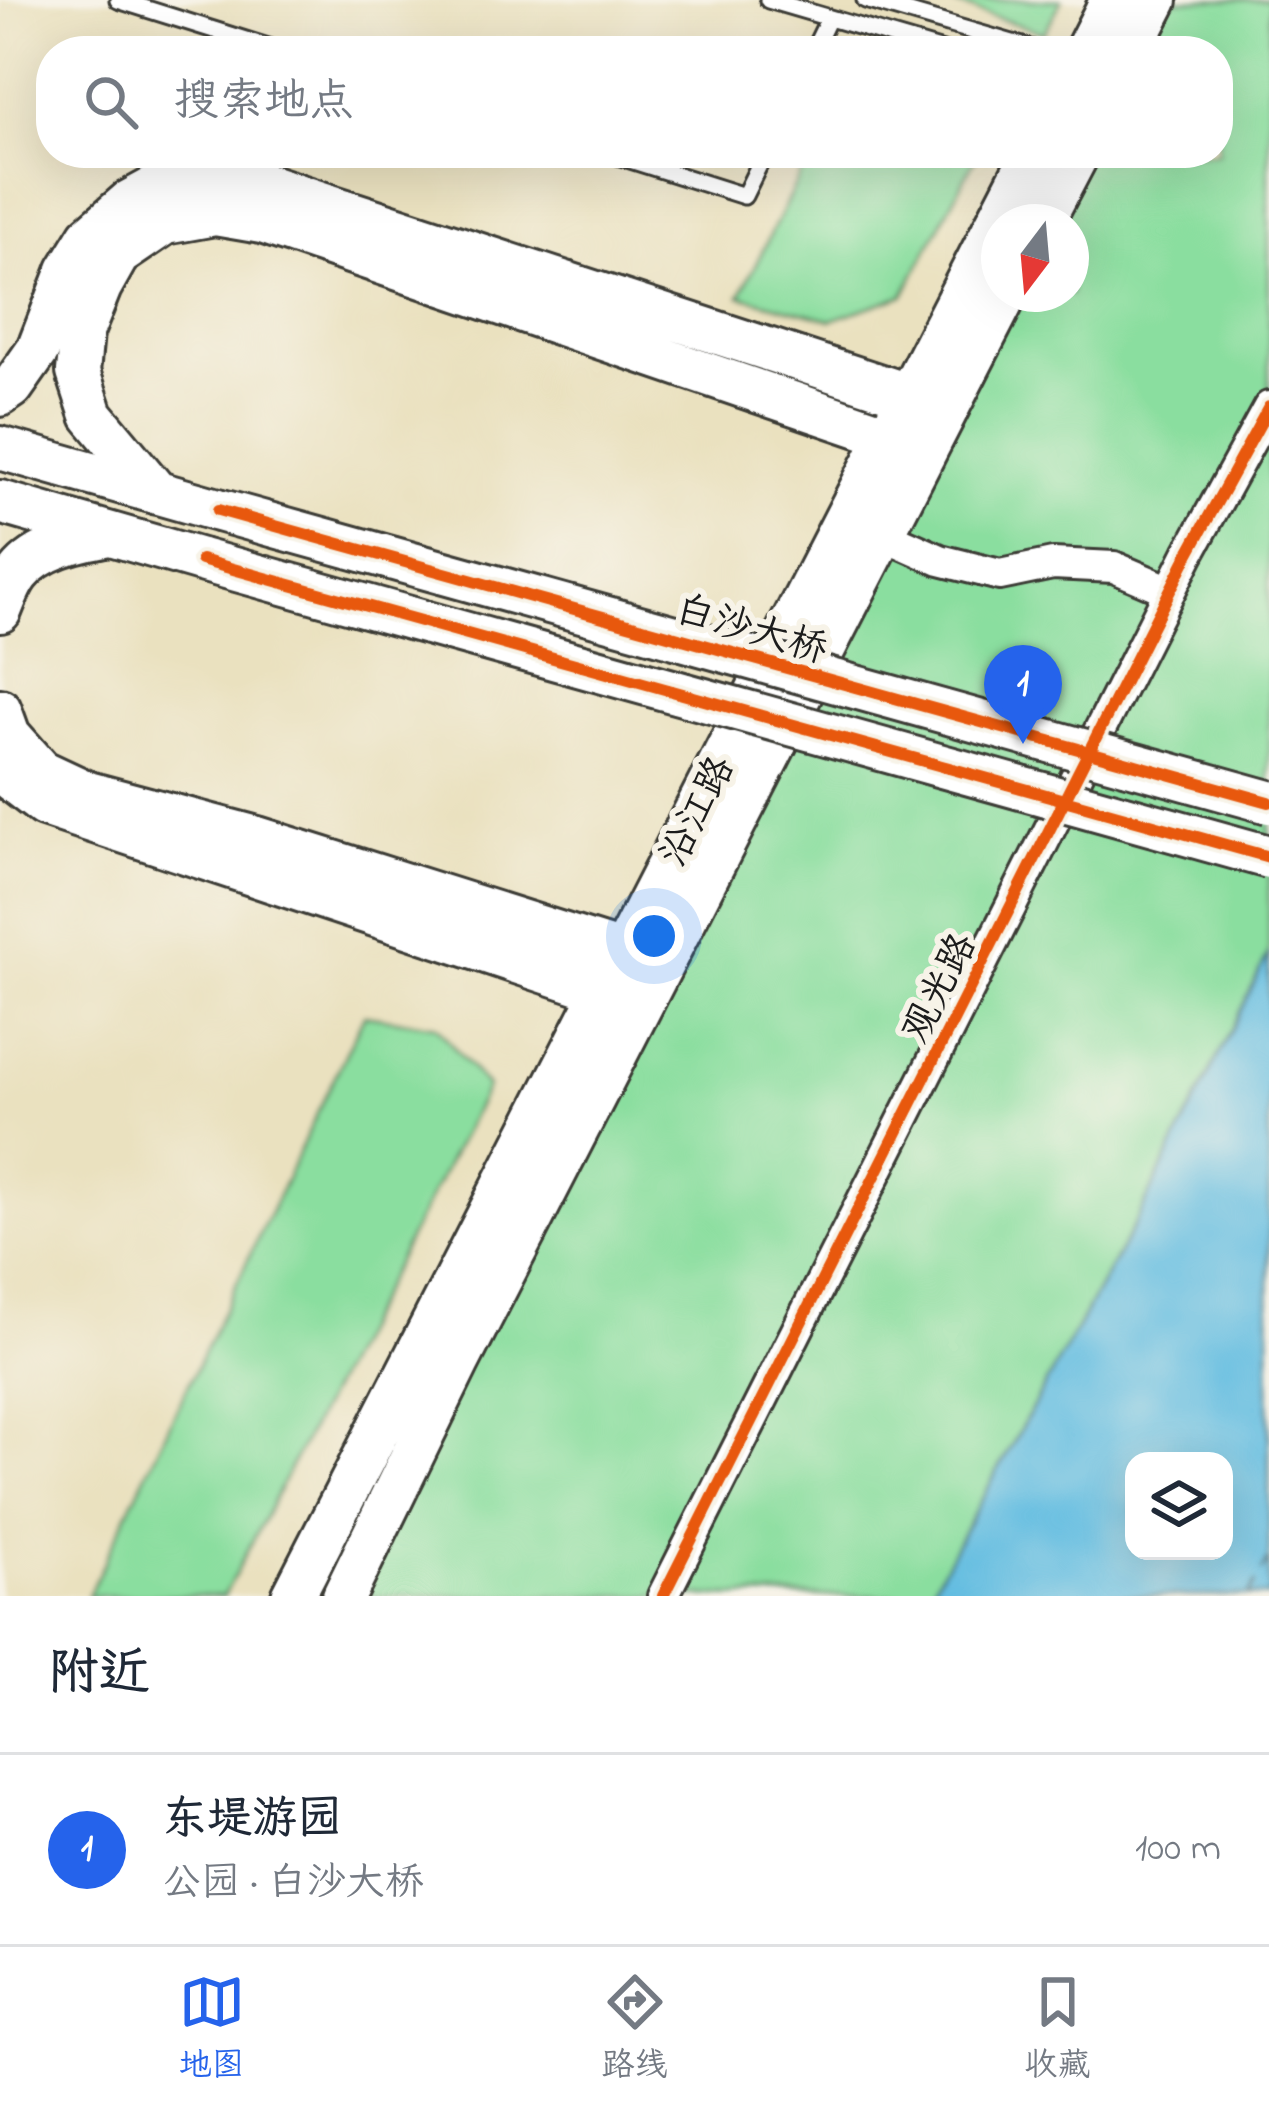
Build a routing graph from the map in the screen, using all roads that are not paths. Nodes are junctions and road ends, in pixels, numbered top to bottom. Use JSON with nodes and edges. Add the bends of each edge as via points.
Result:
{"nodes":[{"id":1,"x":118,"y":0,"type":"edge"},
{"id":2,"x":768,"y":0,"type":"edge"},
{"id":3,"x":865,"y":0,"type":"edge"},
{"id":4,"x":1112,"y":0,"type":"edge"},
{"id":5,"x":1156,"y":0,"type":"edge"},
{"id":6,"x":829,"y":18,"type":"junction"},
{"id":7,"x":233,"y":36,"type":"edge"},
{"id":8,"x":820,"y":36,"type":"edge"},
{"id":9,"x":891,"y":36,"type":"edge"},
{"id":10,"x":989,"y":36,"type":"edge"},
{"id":11,"x":1094,"y":36,"type":"edge"},
{"id":12,"x":1138,"y":36,"type":"edge"},
{"id":13,"x":656,"y":168,"type":"edge"},
{"id":14,"x":758,"y":168,"type":"edge"},
{"id":15,"x":1027,"y":168,"type":"edge"},
{"id":16,"x":1070,"y":168,"type":"edge"},
{"id":17,"x":1051,"y":204,"type":"edge"},
{"id":18,"x":993,"y":312,"type":"edge"},
{"id":19,"x":0,"y":395,"type":"edge"},
{"id":20,"x":928,"y":402,"type":"junction"},
{"id":21,"x":1269,"y":406,"type":"edge"},
{"id":22,"x":907,"y":442,"type":"junction"},
{"id":23,"x":0,"y":448,"type":"edge"},
{"id":24,"x":158,"y":493,"type":"junction"},
{"id":25,"x":0,"y":502,"type":"edge"},
{"id":26,"x":111,"y":534,"type":"junction"},
{"id":27,"x":884,"y":535,"type":"junction"},
{"id":28,"x":1170,"y":591,"type":"junction"},
{"id":29,"x":0,"y":611,"type":"edge"},
{"id":30,"x":0,"y":710,"type":"edge"},
{"id":31,"x":0,"y":771,"type":"edge"},
{"id":32,"x":1269,"y":802,"type":"edge"},
{"id":33,"x":1269,"y":857,"type":"edge"},
{"id":34,"x":622,"y":983,"type":"junction"},
{"id":35,"x":293,"y":1596,"type":"edge"},
{"id":36,"x":344,"y":1596,"type":"edge"},
{"id":37,"x":663,"y":1596,"type":"edge"}],
"edges":[{"from":1,"to":7,"type":"lane"},
{"from":2,"to":6,"type":"lane"},
{"from":3,"to":10,"type":"lane"},
{"from":4,"to":11,"type":"main road"},
{"from":5,"to":12,"type":"main road"},
{"from":6,"to":8,"type":"lane"},
{"from":6,"to":9,"type":"lane"},
{"from":13,"to":14,"type":"lane","via":[[745,196]]},
{"from":15,"to":20,"type":"main road","name":"沿江路"},
{"from":16,"to":17,"type":"main road"},
{"from":18,"to":20,"type":"main road","name":"沿江路"},
{"from":19,"to":20,"type":"main road","via":[[38,350],[90,236],[160,185],[216,179],[254,181]]},
{"from":20,"to":22,"type":"main road","name":"沿江路"},
{"from":21,"to":28,"type":"street","name":"观光路"},
{"from":22,"to":24,"type":"main road","via":[[262,222],[215,214],[165,223],[118,255],[82,332],[78,372],[92,415]]},
{"from":22,"to":27,"type":"main road","name":"沿江路"},
{"from":22,"to":34,"type":"main road","name":"沿江路"},
{"from":23,"to":24,"type":"main road","name":"白沙大桥"},
{"from":24,"to":32,"type":"main road","name":"白沙大桥","bridge":true},
{"from":25,"to":26,"type":"main road"},
{"from":26,"to":29,"type":"main road","via":[[39,555],[17,575]]},
{"from":26,"to":33,"type":"main road","bridge":true},
{"from":27,"to":28,"type":"street","via":[[1000,575],[1053,564],[1114,567]]},
{"from":27,"to":34,"type":"main road","name":"沿江路","via":[[662,966]]},
{"from":28,"to":37,"type":"street","name":"观光路"},
{"from":30,"to":34,"type":"main road","via":[[9,735],[41,771],[88,793],[257,838]]},
{"from":31,"to":34,"type":"main road","via":[[44,805]]},
{"from":34,"to":35,"type":"main road","name":"沿江路"},
{"from":34,"to":36,"type":"main road","name":"沿江路","via":[[458,1362]]}]}
